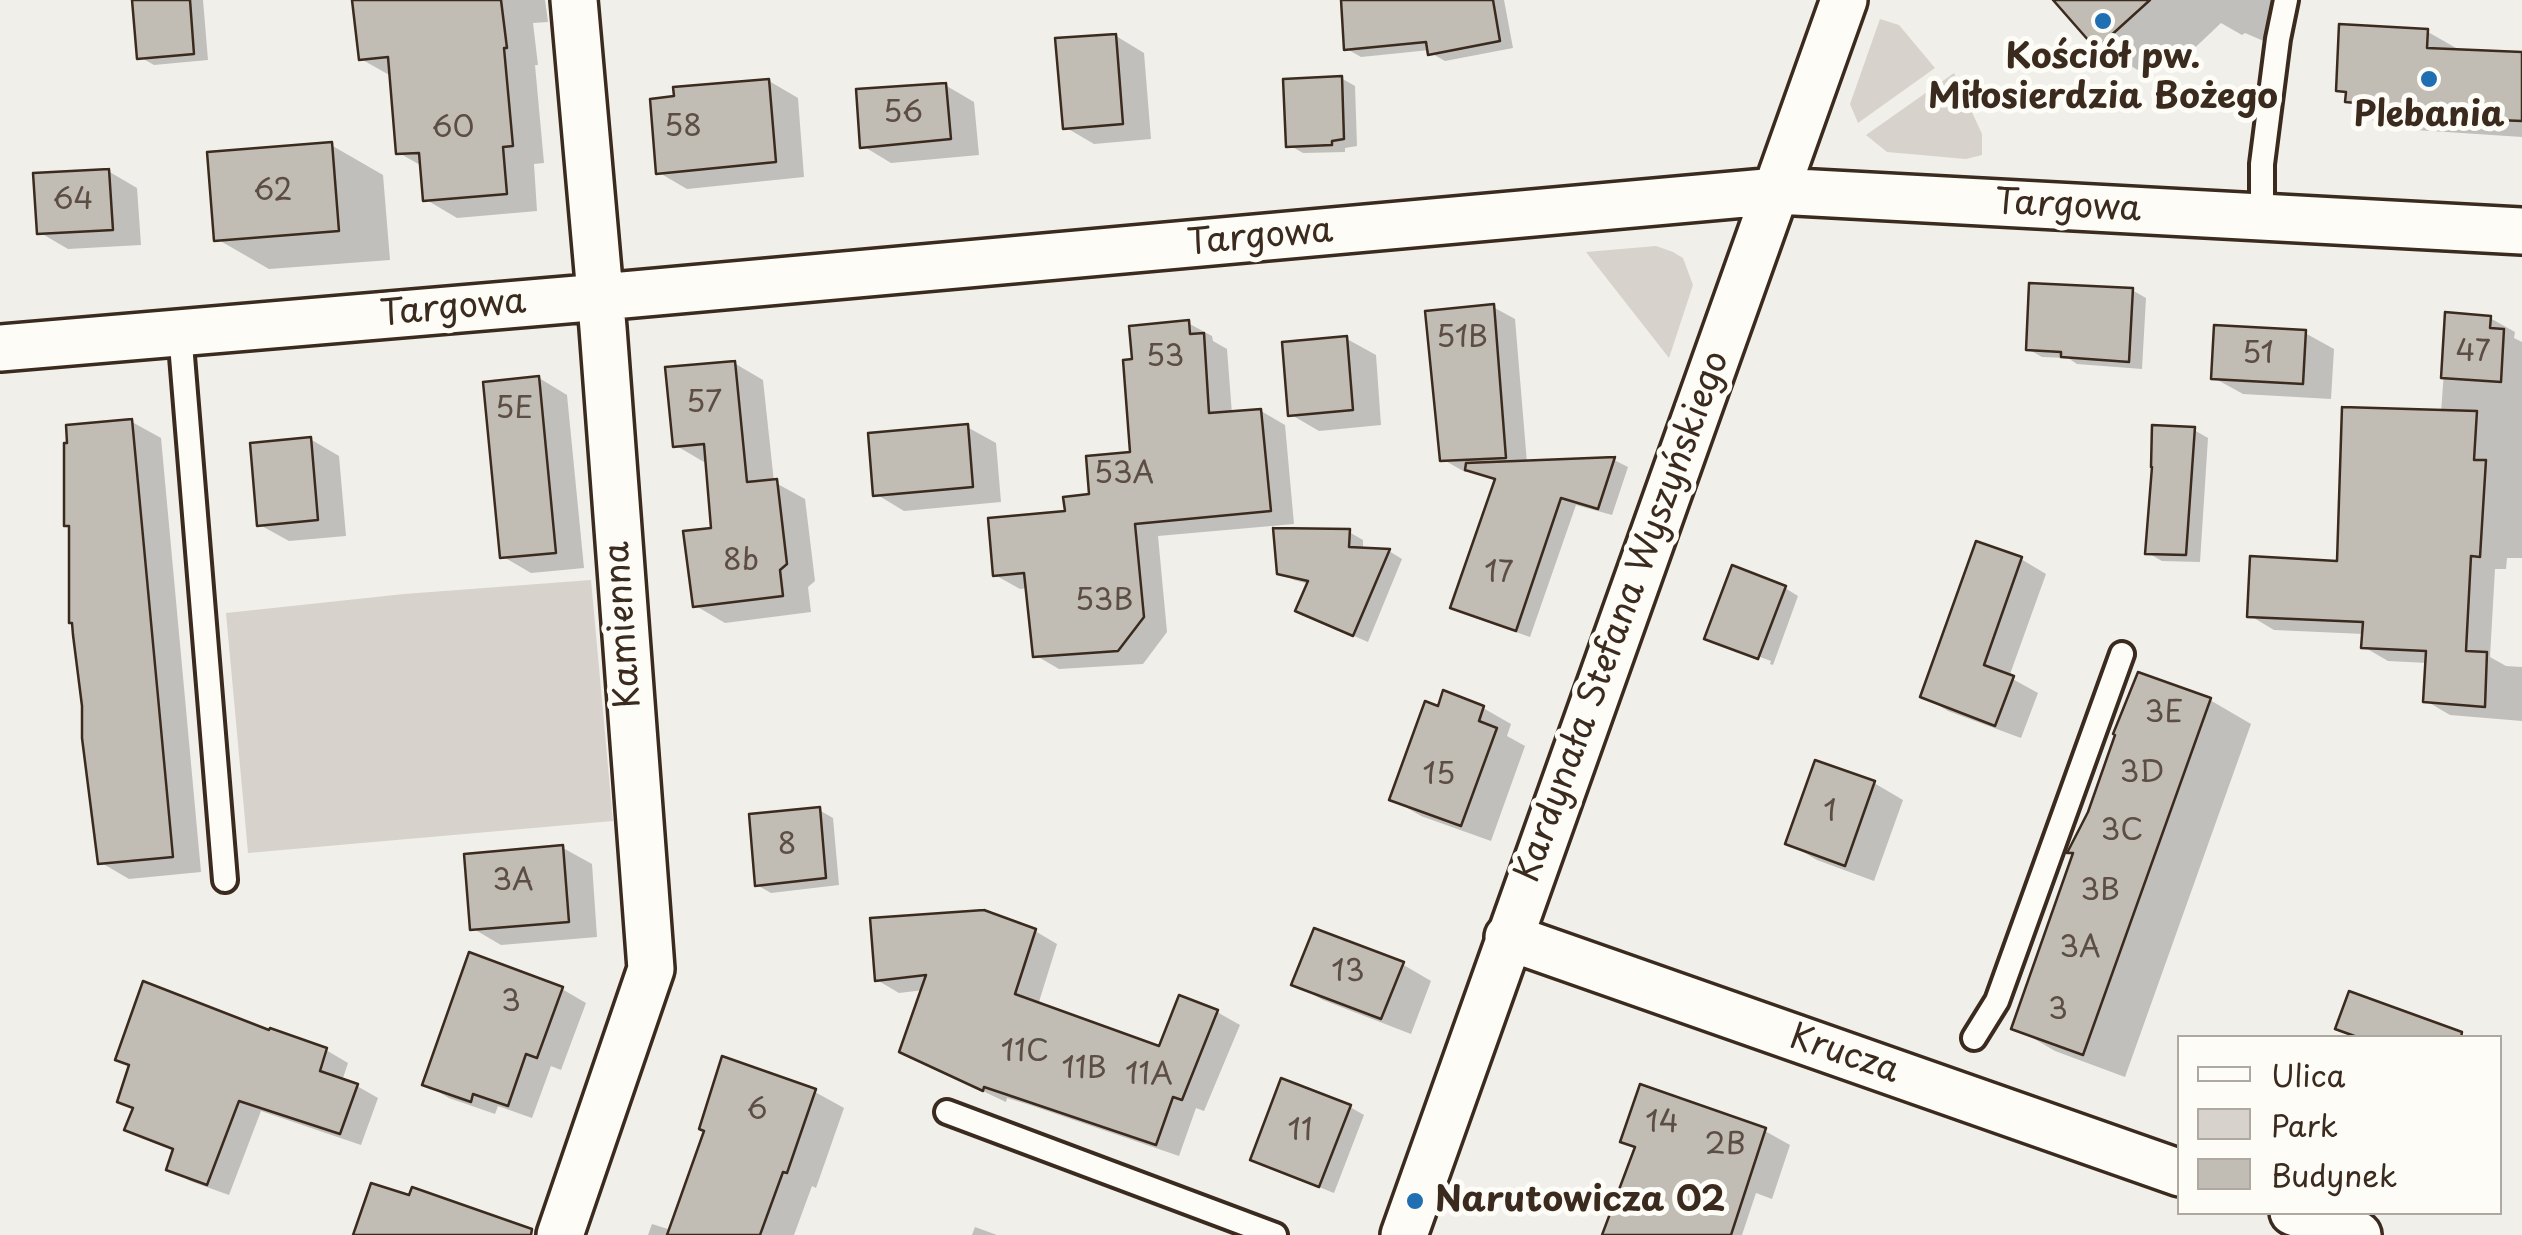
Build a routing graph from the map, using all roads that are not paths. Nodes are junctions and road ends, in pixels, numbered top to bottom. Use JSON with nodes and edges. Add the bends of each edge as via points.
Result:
{"nodes":[{"id":1,"x":574,"y":0,"type":"edge"},
{"id":2,"x":1844,"y":0,"type":"edge"},
{"id":3,"x":2286,"y":0,"type":"edge"},
{"id":4,"x":1777,"y":191,"type":"junction"},
{"id":5,"x":2262,"y":218,"type":"junction"},
{"id":6,"x":2522,"y":232,"type":"edge"},
{"id":7,"x":601,"y":297,"type":"junction"},
{"id":8,"x":180,"y":332,"type":"junction"},
{"id":9,"x":0,"y":348,"type":"edge"},
{"id":10,"x":2122,"y":654,"type":"dead end"},
{"id":11,"x":225,"y":880,"type":"dead end"},
{"id":12,"x":1508,"y":937,"type":"junction"},
{"id":13,"x":1974,"y":1038,"type":"dead end"},
{"id":14,"x":946,"y":1112,"type":"dead end"},
{"id":15,"x":2177,"y":1172,"type":"edge"},
{"id":16,"x":2302,"y":1215,"type":"edge"},
{"id":17,"x":560,"y":1235,"type":"edge"},
{"id":18,"x":1275,"y":1235,"type":"edge"},
{"id":19,"x":1404,"y":1235,"type":"edge"},
{"id":20,"x":2358,"y":1235,"type":"edge"}],
"edges":[{"from":1,"to":7,"type":"street","name":"Kamienna"},
{"from":2,"to":4,"type":"street","name":"Kardynała Stefana Wyszyńskiego"},
{"from":3,"to":5,"type":"lane","via":[[2262,164]]},
{"from":4,"to":5,"type":"street","name":"Targowa"},
{"from":4,"to":7,"type":"street","name":"Targowa"},
{"from":4,"to":12,"type":"street","name":"Kardynała Stefana Wyszyńskiego"},
{"from":5,"to":6,"type":"street","name":"Targowa"},
{"from":7,"to":8,"type":"street","name":"Targowa"},
{"from":7,"to":17,"type":"street","name":"Kamienna","via":[[651,969]]},
{"from":8,"to":9,"type":"street","name":"Targowa"},
{"from":8,"to":11,"type":"lane"},
{"from":10,"to":13,"type":"lane","via":[[1997,1002]]},
{"from":12,"to":15,"type":"street","name":"Krucza"},
{"from":12,"to":19,"type":"street","name":"Kardynała Stefana Wyszyńskiego"},
{"from":14,"to":18,"type":"lane"},
{"from":16,"to":20,"type":"street"}]}
